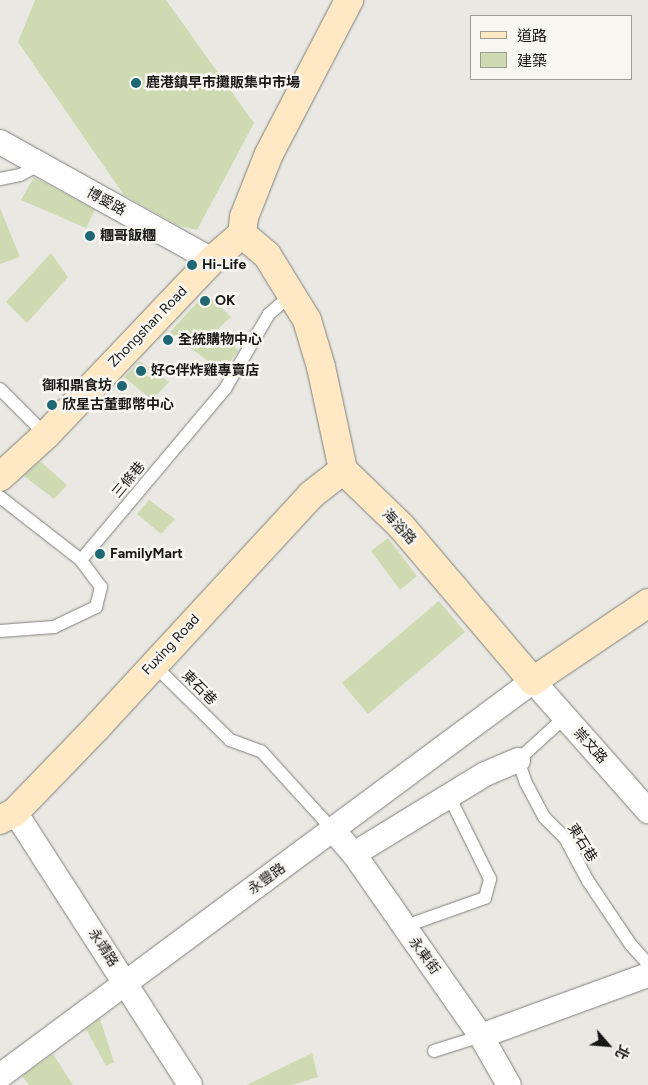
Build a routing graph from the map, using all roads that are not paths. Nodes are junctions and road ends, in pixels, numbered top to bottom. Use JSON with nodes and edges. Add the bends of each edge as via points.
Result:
{"nodes":[{"id":1,"x":349,"y":0,"type":"edge"},
{"id":2,"x":0,"y":142,"type":"edge"},
{"id":3,"x":39,"y":165,"type":"junction"},
{"id":4,"x":0,"y":179,"type":"edge"},
{"id":5,"x":242,"y":234,"type":"junction"},
{"id":6,"x":212,"y":260,"type":"junction"},
{"id":7,"x":291,"y":294,"type":"junction"},
{"id":8,"x":0,"y":389,"type":"edge"},
{"id":9,"x":46,"y":436,"type":"junction"},
{"id":10,"x":343,"y":470,"type":"junction"},
{"id":11,"x":0,"y":477,"type":"edge"},
{"id":12,"x":0,"y":496,"type":"edge"},
{"id":13,"x":80,"y":560,"type":"junction"},
{"id":14,"x":648,"y":602,"type":"edge"},
{"id":15,"x":0,"y":631,"type":"edge"},
{"id":16,"x":154,"y":664,"type":"junction"},
{"id":17,"x":533,"y":681,"type":"junction"},
{"id":18,"x":565,"y":717,"type":"junction"},
{"id":19,"x":518,"y":760,"type":"junction"},
{"id":20,"x":449,"y":796,"type":"junction"},
{"id":21,"x":648,"y":811,"type":"edge"},
{"id":22,"x":7,"y":816,"type":"edge"},
{"id":23,"x":333,"y":830,"type":"junction"},
{"id":24,"x":354,"y":854,"type":"junction"},
{"id":25,"x":403,"y":927,"type":"junction"},
{"id":26,"x":648,"y":964,"type":"edge"},
{"id":27,"x":648,"y":975,"type":"edge"},
{"id":28,"x":126,"y":983,"type":"junction"},
{"id":29,"x":481,"y":1036,"type":"junction"},
{"id":30,"x":434,"y":1050,"type":"dead end"},
{"id":31,"x":0,"y":1076,"type":"edge"},
{"id":32,"x":190,"y":1085,"type":"edge"},
{"id":33,"x":509,"y":1085,"type":"edge"}],
"edges":[{"from":1,"to":5,"type":"street","via":[[269,154],[244,217]]},
{"from":2,"to":3,"type":"street","name":"博愛路"},
{"from":3,"to":4,"type":"lane","via":[[20,175]]},
{"from":3,"to":6,"type":"street","name":"博愛路"},
{"from":5,"to":6,"type":"street","name":"Zhongshan Road"},
{"from":5,"to":7,"type":"street","via":[[267,255]]},
{"from":6,"to":9,"type":"street","name":"Zhongshan Road"},
{"from":7,"to":10,"type":"street","via":[[307,320],[321,367]]},
{"from":7,"to":13,"type":"lane","name":"三條巷","via":[[269,314],[226,388]]},
{"from":8,"to":9,"type":"lane"},
{"from":9,"to":11,"type":"street","name":"Zhongshan Road"},
{"from":10,"to":16,"type":"street","name":"Fuxing Road","via":[[311,495]]},
{"from":10,"to":17,"type":"street","name":"海浴路","via":[[401,526]]},
{"from":12,"to":13,"type":"lane"},
{"from":13,"to":15,"type":"lane","via":[[101,588],[96,607],[54,627]]},
{"from":14,"to":17,"type":"street"},
{"from":16,"to":22,"type":"street","name":"Fuxing Road"},
{"from":16,"to":23,"type":"lane","name":"東石巷","via":[[230,740],[261,751]]},
{"from":17,"to":18,"type":"street","name":"崇文路"},
{"from":17,"to":23,"type":"street","name":"永豐路"},
{"from":18,"to":19,"type":"lane"},
{"from":18,"to":21,"type":"street","name":"崇文路"},
{"from":19,"to":20,"type":"street","via":[[484,774]]},
{"from":19,"to":26,"type":"lane","name":"東石巷","via":[[526,784],[544,817],[565,838],[588,882]]},
{"from":20,"to":24,"type":"street"},
{"from":20,"to":25,"type":"lane","via":[[490,879],[485,898]]},
{"from":22,"to":28,"type":"street","name":"永靖路"},
{"from":23,"to":24,"type":"street","name":"永東街"},
{"from":23,"to":28,"type":"street","name":"永豐路"},
{"from":24,"to":25,"type":"street","name":"永東街"},
{"from":25,"to":29,"type":"street","name":"永東街"},
{"from":27,"to":29,"type":"street"},
{"from":28,"to":31,"type":"street","name":"永豐路"},
{"from":28,"to":32,"type":"street","name":"永靖路"},
{"from":29,"to":30,"type":"lane"},
{"from":29,"to":33,"type":"street","name":"永東街"}]}
